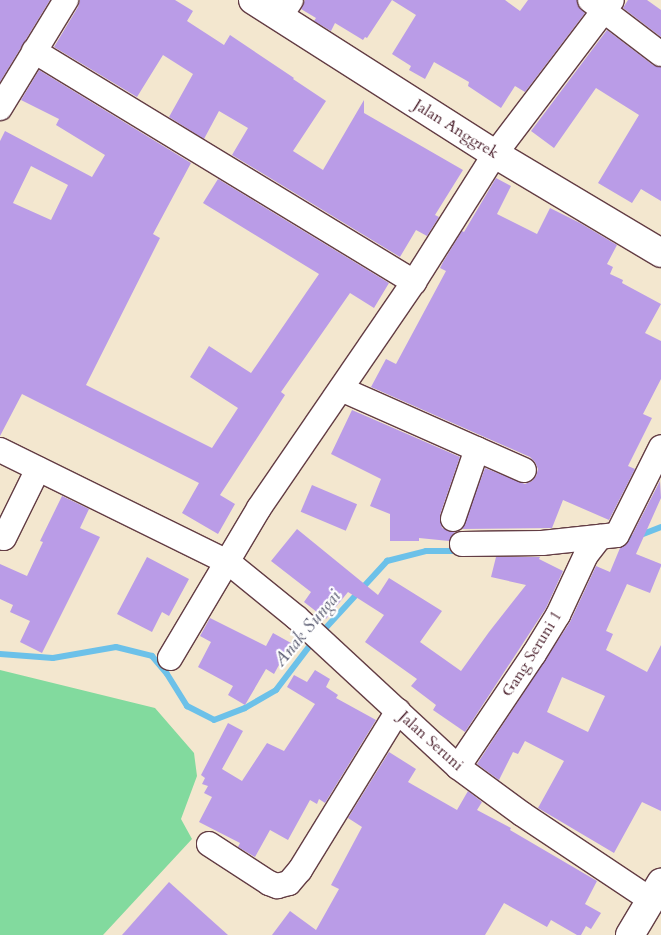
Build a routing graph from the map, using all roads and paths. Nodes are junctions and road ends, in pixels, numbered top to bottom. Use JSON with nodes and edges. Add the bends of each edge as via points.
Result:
{"nodes":[{"id":1,"x":66,"y":0,"type":"edge"},
{"id":2,"x":253,"y":0,"type":"edge"},
{"id":3,"x":602,"y":4,"type":"edge"},
{"id":4,"x":286,"y":8,"type":"edge"},
{"id":5,"x":34,"y":51,"type":"junction"},
{"id":6,"x":661,"y":54,"type":"edge"},
{"id":7,"x":0,"y":108,"type":"edge"},
{"id":8,"x":495,"y":154,"type":"junction"},
{"id":9,"x":661,"y":253,"type":"edge"},
{"id":10,"x":414,"y":282,"type":"junction"},
{"id":11,"x":340,"y":389,"type":"junction"},
{"id":12,"x":661,"y":447,"type":"edge"},
{"id":13,"x":477,"y":449,"type":"junction"},
{"id":14,"x":0,"y":450,"type":"edge"},
{"id":15,"x":38,"y":469,"type":"junction"},
{"id":16,"x":524,"y":470,"type":"dead end"},
{"id":17,"x":453,"y":519,"type":"dead end"},
{"id":18,"x":0,"y":536,"type":"edge"},
{"id":19,"x":600,"y":537,"type":"junction"},
{"id":20,"x":462,"y":544,"type":"dead end"},
{"id":21,"x":228,"y":562,"type":"junction"},
{"id":22,"x":170,"y":658,"type":"dead end"},
{"id":23,"x":398,"y":711,"type":"junction"},
{"id":24,"x":458,"y":767,"type":"junction"},
{"id":25,"x":209,"y":844,"type":"dead end"},
{"id":26,"x":658,"y":897,"type":"edge"},
{"id":27,"x":630,"y":935,"type":"edge"}],
"edges":[{"from":1,"to":5,"type":"street"},
{"from":2,"to":4,"type":"street","name":"Jalan Anggrek"},
{"from":3,"to":6,"type":"street"},
{"from":3,"to":8,"type":"street"},
{"from":4,"to":8,"type":"street","name":"Jalan Anggrek"},
{"from":5,"to":7,"type":"street"},
{"from":5,"to":10,"type":"street"},
{"from":8,"to":9,"type":"street","name":"Jalan Anggrek"},
{"from":8,"to":10,"type":"street"},
{"from":10,"to":11,"type":"street"},
{"from":11,"to":13,"type":"street"},
{"from":11,"to":21,"type":"street","via":[[259,508]]},
{"from":12,"to":19,"type":"street","via":[[617,535]]},
{"from":13,"to":16,"type":"street"},
{"from":13,"to":17,"type":"street"},
{"from":14,"to":15,"type":"street","name":"Jalan Seruni"},
{"from":15,"to":18,"type":"street","via":[[4,538]]},
{"from":15,"to":21,"type":"street","name":"Jalan Seruni"},
{"from":19,"to":20,"type":"street","via":[[542,543]]},
{"from":19,"to":24,"type":"street","name":"Gang Seruni 1","via":[[586,555],[544,638]]},
{"from":21,"to":22,"type":"street"},
{"from":21,"to":23,"type":"street","name":"Jalan Seruni","via":[[297,618]]},
{"from":23,"to":24,"type":"street","name":"Jalan Seruni"},
{"from":23,"to":25,"type":"street","via":[[289,883],[277,886],[268,883]]},
{"from":24,"to":26,"type":"street","name":"Jalan Seruni","via":[[522,814]]},
{"from":26,"to":27,"type":"street"}]}
